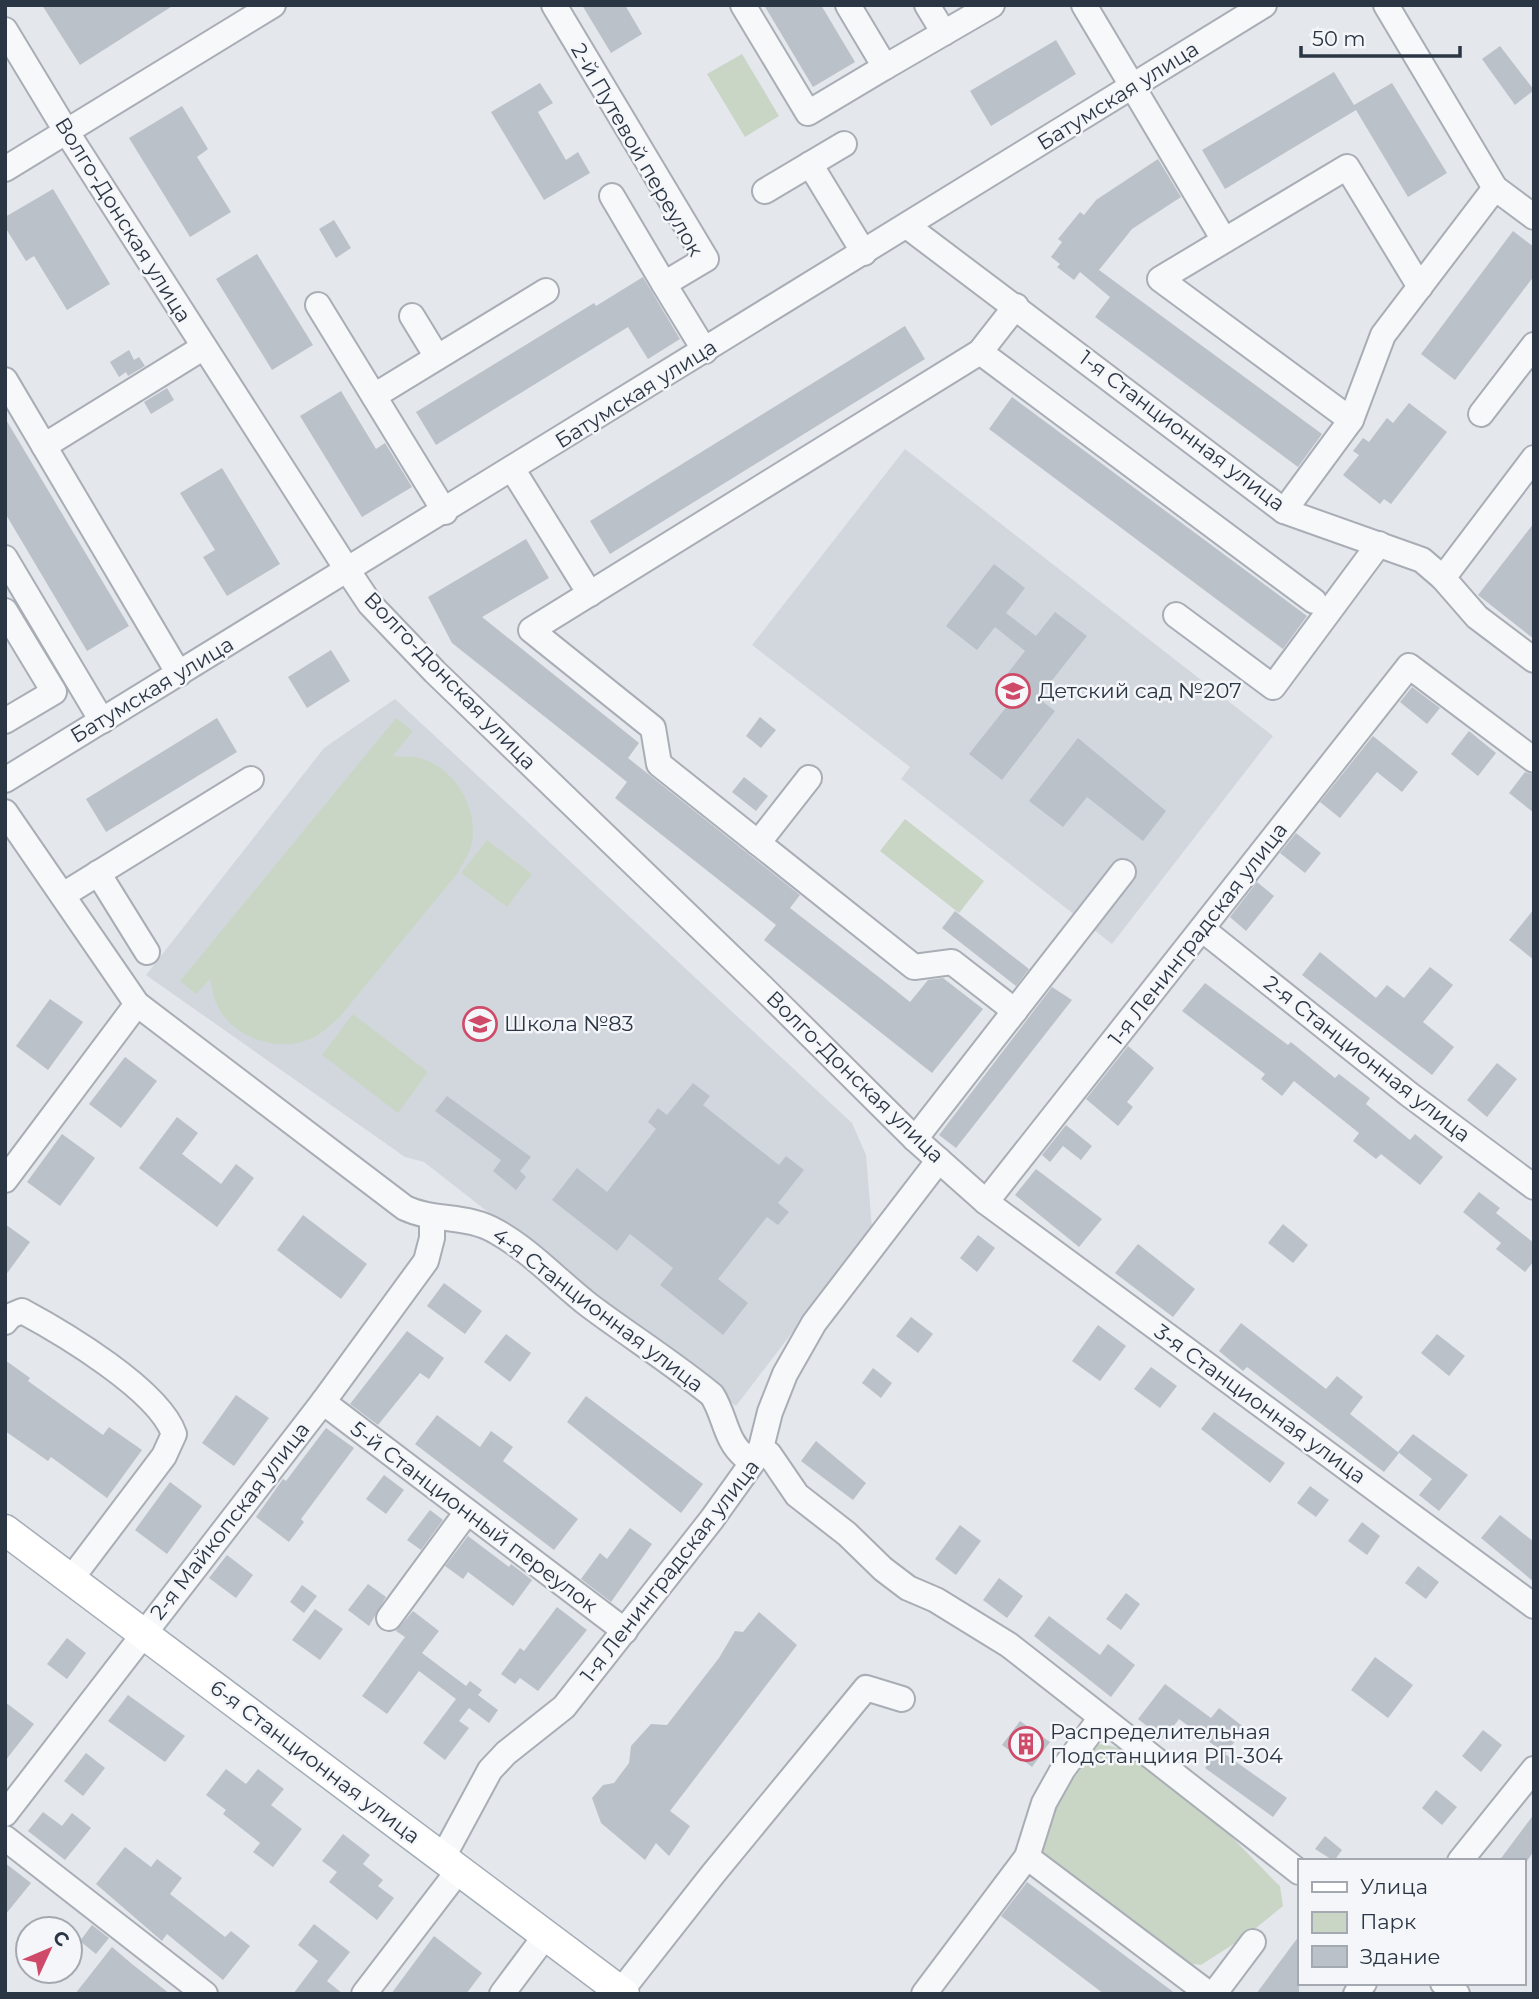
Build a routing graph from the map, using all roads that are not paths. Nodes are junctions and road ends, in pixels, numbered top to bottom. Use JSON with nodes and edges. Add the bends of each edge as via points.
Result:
{"nodes":[{"id":1,"x":273,"y":5,"type":"edge"},
{"id":2,"x":554,"y":5,"type":"edge"},
{"id":3,"x":743,"y":5,"type":"edge"},
{"id":4,"x":848,"y":5,"type":"edge"},
{"id":5,"x":927,"y":5,"type":"edge"},
{"id":6,"x":992,"y":5,"type":"edge"},
{"id":7,"x":1084,"y":5,"type":"edge"},
{"id":8,"x":1265,"y":5,"type":"edge"},
{"id":9,"x":1386,"y":5,"type":"edge"},
{"id":10,"x":5,"y":30,"type":"edge"},
{"id":11,"x":944,"y":33,"type":"junction"},
{"id":12,"x":885,"y":67,"type":"junction"},
{"id":13,"x":1132,"y":87,"type":"junction"},
{"id":14,"x":66,"y":131,"type":"junction"},
{"id":15,"x":844,"y":144,"type":"dead end"},
{"id":16,"x":810,"y":164,"type":"junction"},
{"id":17,"x":5,"y":169,"type":"edge"},
{"id":18,"x":1495,"y":188,"type":"junction"},
{"id":19,"x":765,"y":191,"type":"dead end"},
{"id":20,"x":612,"y":196,"type":"dead end"},
{"id":21,"x":1534,"y":217,"type":"edge"},
{"id":22,"x":907,"y":226,"type":"junction"},
{"id":23,"x":1224,"y":240,"type":"junction"},
{"id":24,"x":864,"y":253,"type":"junction"},
{"id":25,"x":664,"y":284,"type":"junction"},
{"id":26,"x":1420,"y":287,"type":"junction"},
{"id":27,"x":546,"y":290,"type":"dead end"},
{"id":28,"x":318,"y":305,"type":"dead end"},
{"id":29,"x":1016,"y":306,"type":"junction"},
{"id":30,"x":412,"y":316,"type":"dead end"},
{"id":31,"x":1534,"y":345,"type":"edge"},
{"id":32,"x":204,"y":347,"type":"junction"},
{"id":33,"x":705,"y":351,"type":"junction"},
{"id":34,"x":979,"y":352,"type":"junction"},
{"id":35,"x":437,"y":357,"type":"junction"},
{"id":36,"x":5,"y":380,"type":"edge"},
{"id":37,"x":374,"y":396,"type":"junction"},
{"id":38,"x":1481,"y":414,"type":"dead end"},
{"id":39,"x":1351,"y":420,"type":"junction"},
{"id":40,"x":44,"y":446,"type":"junction"},
{"id":41,"x":1534,"y":458,"type":"edge"},
{"id":42,"x":513,"y":470,"type":"junction"},
{"id":43,"x":1284,"y":510,"type":"junction"},
{"id":44,"x":445,"y":512,"type":"junction"},
{"id":45,"x":1379,"y":544,"type":"junction"},
{"id":46,"x":5,"y":558,"type":"edge"},
{"id":47,"x":348,"y":571,"type":"junction"},
{"id":48,"x":1443,"y":578,"type":"junction"},
{"id":49,"x":590,"y":594,"type":"junction"},
{"id":50,"x":1314,"y":601,"type":"dead end"},
{"id":51,"x":5,"y":611,"type":"edge"},
{"id":52,"x":1176,"y":615,"type":"dead end"},
{"id":53,"x":1534,"y":660,"type":"edge"},
{"id":54,"x":179,"y":674,"type":"junction"},
{"id":55,"x":5,"y":721,"type":"edge"},
{"id":56,"x":102,"y":721,"type":"junction"},
{"id":57,"x":1534,"y":760,"type":"edge"},
{"id":58,"x":809,"y":778,"type":"dead end"},
{"id":59,"x":251,"y":779,"type":"dead end"},
{"id":60,"x":5,"y":780,"type":"edge"},
{"id":61,"x":5,"y":812,"type":"edge"},
{"id":62,"x":758,"y":843,"type":"junction"},
{"id":63,"x":1123,"y":872,"type":"dead end"},
{"id":64,"x":98,"y":873,"type":"junction"},
{"id":65,"x":63,"y":895,"type":"junction"},
{"id":66,"x":1202,"y":929,"type":"junction"},
{"id":67,"x":147,"y":952,"type":"dead end"},
{"id":68,"x":137,"y":1004,"type":"junction"},
{"id":69,"x":1015,"y":1011,"type":"junction"},
{"id":70,"x":915,"y":1139,"type":"junction"},
{"id":71,"x":939,"y":1160,"type":"junction"},
{"id":72,"x":5,"y":1180,"type":"edge"},
{"id":73,"x":1534,"y":1187,"type":"edge"},
{"id":74,"x":986,"y":1202,"type":"junction"},
{"id":75,"x":432,"y":1218,"type":"junction"},
{"id":76,"x":5,"y":1322,"type":"edge"},
{"id":77,"x":323,"y":1402,"type":"junction"},
{"id":78,"x":761,"y":1452,"type":"junction"},
{"id":79,"x":467,"y":1512,"type":"junction"},
{"id":80,"x":5,"y":1530,"type":"edge"},
{"id":81,"x":71,"y":1579,"type":"junction"},
{"id":82,"x":1534,"y":1606,"type":"edge"},
{"id":83,"x":388,"y":1618,"type":"dead end"},
{"id":84,"x":625,"y":1631,"type":"junction"},
{"id":85,"x":143,"y":1633,"type":"junction"},
{"id":86,"x":902,"y":1699,"type":"dead end"},
{"id":87,"x":1100,"y":1719,"type":"junction"},
{"id":88,"x":1534,"y":1769,"type":"edge"},
{"id":89,"x":5,"y":1814,"type":"edge"},
{"id":90,"x":5,"y":1838,"type":"edge"},
{"id":91,"x":1027,"y":1857,"type":"junction"},
{"id":92,"x":1462,"y":1859,"type":"edge"},
{"id":93,"x":451,"y":1864,"type":"junction"},
{"id":94,"x":1298,"y":1871,"type":"edge"},
{"id":95,"x":546,"y":1935,"type":"junction"},
{"id":96,"x":1253,"y":1942,"type":"dead end"},
{"id":97,"x":623,"y":1993,"type":"edge"},
{"id":98,"x":205,"y":1994,"type":"edge"},
{"id":99,"x":364,"y":1994,"type":"edge"},
{"id":100,"x":502,"y":1994,"type":"edge"},
{"id":101,"x":924,"y":1994,"type":"edge"},
{"id":102,"x":1211,"y":1994,"type":"edge"}],
"edges":[{"from":1,"to":14,"type":"street"},
{"from":2,"to":25,"type":"street","name":"2-й Путевой переулок","via":[[706,259]]},
{"from":3,"to":12,"type":"street","via":[[808,113]]},
{"from":4,"to":12,"type":"street"},
{"from":5,"to":11,"type":"street"},
{"from":6,"to":11,"type":"street"},
{"from":7,"to":13,"type":"street"},
{"from":8,"to":13,"type":"street","name":"Батумская улица"},
{"from":9,"to":18,"type":"street"},
{"from":10,"to":14,"type":"street","name":"Волго-Донская улица"},
{"from":11,"to":12,"type":"street"},
{"from":13,"to":22,"type":"street","name":"Батумская улица"},
{"from":13,"to":23,"type":"street"},
{"from":14,"to":17,"type":"street"},
{"from":14,"to":32,"type":"street","name":"Волго-Донская улица"},
{"from":15,"to":16,"type":"street"},
{"from":16,"to":19,"type":"street"},
{"from":16,"to":24,"type":"street"},
{"from":18,"to":21,"type":"street"},
{"from":18,"to":26,"type":"street"},
{"from":20,"to":25,"type":"street"},
{"from":22,"to":24,"type":"street","name":"Батумская улица"},
{"from":22,"to":29,"type":"street","name":"1-я Станционная улица"},
{"from":23,"to":26,"type":"street","via":[[1347,167]]},
{"from":23,"to":39,"type":"street","via":[[1160,279]]},
{"from":24,"to":33,"type":"street","name":"Батумская улица"},
{"from":25,"to":33,"type":"street"},
{"from":26,"to":39,"type":"street","via":[[1383,335]]},
{"from":27,"to":35,"type":"street"},
{"from":28,"to":37,"type":"street"},
{"from":29,"to":34,"type":"street"},
{"from":29,"to":43,"type":"street","name":"1-я Станционная улица"},
{"from":30,"to":35,"type":"street"},
{"from":31,"to":38,"type":"street"},
{"from":32,"to":40,"type":"street"},
{"from":32,"to":47,"type":"street","name":"Волго-Донская улица"},
{"from":33,"to":42,"type":"street","name":"Батумская улица"},
{"from":34,"to":49,"type":"street"},
{"from":34,"to":50,"type":"street"},
{"from":35,"to":37,"type":"street"},
{"from":36,"to":40,"type":"street"},
{"from":37,"to":44,"type":"street"},
{"from":39,"to":43,"type":"street"},
{"from":40,"to":54,"type":"street"},
{"from":41,"to":48,"type":"street"},
{"from":42,"to":44,"type":"street","name":"Батумская улица"},
{"from":42,"to":49,"type":"street"},
{"from":43,"to":45,"type":"street","name":"1-я Станционная улица"},
{"from":44,"to":47,"type":"street","name":"Батумская улица"},
{"from":45,"to":48,"type":"street","name":"1-я Станционная улица","via":[[1422,560]]},
{"from":45,"to":52,"type":"street","via":[[1273,687]]},
{"from":46,"to":56,"type":"street"},
{"from":47,"to":54,"type":"street","name":"Батумская улица"},
{"from":47,"to":70,"type":"street","name":"Волго-Донская улица","via":[[370,604],[435,672]]},
{"from":48,"to":53,"type":"street","name":"1-я Станционная улица","via":[[1477,617]]},
{"from":49,"to":62,"type":"street","via":[[531,630],[653,728],[659,764]]},
{"from":51,"to":55,"type":"street","via":[[54,692]]},
{"from":54,"to":56,"type":"street","name":"Батумская улица"},
{"from":56,"to":60,"type":"street","name":"Батумская улица"},
{"from":57,"to":66,"type":"street","name":"1-я Ленинградская улица","via":[[1409,666]]},
{"from":58,"to":62,"type":"street"},
{"from":59,"to":64,"type":"street"},
{"from":61,"to":65,"type":"street","name":"4-я Станционная улица"},
{"from":62,"to":69,"type":"street","via":[[914,967],[952,962]]},
{"from":63,"to":69,"type":"street"},
{"from":64,"to":65,"type":"street"},
{"from":64,"to":67,"type":"street"},
{"from":65,"to":68,"type":"street","name":"4-я Станционная улица"},
{"from":66,"to":73,"type":"street","name":"2-я Станционная улица"},
{"from":66,"to":74,"type":"street","name":"1-я Ленинградская улица"},
{"from":68,"to":72,"type":"street"},
{"from":68,"to":75,"type":"street","name":"4-я Станционная улица","via":[[405,1208]]},
{"from":69,"to":70,"type":"street"},
{"from":70,"to":71,"type":"street","name":"Волго-Донская улица"},
{"from":71,"to":74,"type":"street","name":"Волго-Донская улица"},
{"from":71,"to":78,"type":"street","name":"1-я Ленинградская улица","via":[[803,1340],[780,1387]]},
{"from":74,"to":82,"type":"street","name":"3-я Станционная улица"},
{"from":75,"to":77,"type":"street","name":"2-я Майкопская улица","via":[[426,1261]]},
{"from":75,"to":78,"type":"street","name":"4-я Станционная улица","via":[[469,1219],[497,1231],[712,1395],[733,1447],[744,1456]]},
{"from":76,"to":81,"type":"street","via":[[22,1311],[65,1334],[122,1375],[170,1422],[174,1434],[164,1456]]},
{"from":77,"to":79,"type":"street","name":"5-й Станционный переулок"},
{"from":77,"to":85,"type":"street","name":"2-я Майкопская улица"},
{"from":78,"to":84,"type":"street","name":"1-я Ленинградская улица"},
{"from":78,"to":87,"type":"street","name":"4-я Станционная улица","via":[[776,1461],[797,1495],[883,1569],[1009,1645]]},
{"from":79,"to":83,"type":"street"},
{"from":79,"to":84,"type":"street","name":"5-й Станционный переулок"},
{"from":80,"to":81,"type":"main road","name":"6-я Станционная улица"},
{"from":81,"to":85,"type":"main road","name":"6-я Станционная улица"},
{"from":84,"to":93,"type":"street","name":"1-я Ленинградская улица","via":[[564,1707],[490,1770]]},
{"from":85,"to":89,"type":"street","name":"2-я Майкопская улица"},
{"from":85,"to":93,"type":"main road","name":"6-я Станционная улица"},
{"from":86,"to":97,"type":"street","via":[[866,1688]]},
{"from":87,"to":91,"type":"street","via":[[1044,1803]]},
{"from":87,"to":94,"type":"street","name":"4-я Станционная улица"},
{"from":88,"to":92,"type":"street"},
{"from":90,"to":98,"type":"street"},
{"from":91,"to":101,"type":"street"},
{"from":91,"to":102,"type":"street"},
{"from":93,"to":95,"type":"main road","name":"6-я Станционная улица"},
{"from":93,"to":99,"type":"street","name":"1-я Ленинградская улица"},
{"from":95,"to":97,"type":"main road","name":"6-я Станционная улица"},
{"from":95,"to":100,"type":"street"},
{"from":96,"to":102,"type":"street"}]}
